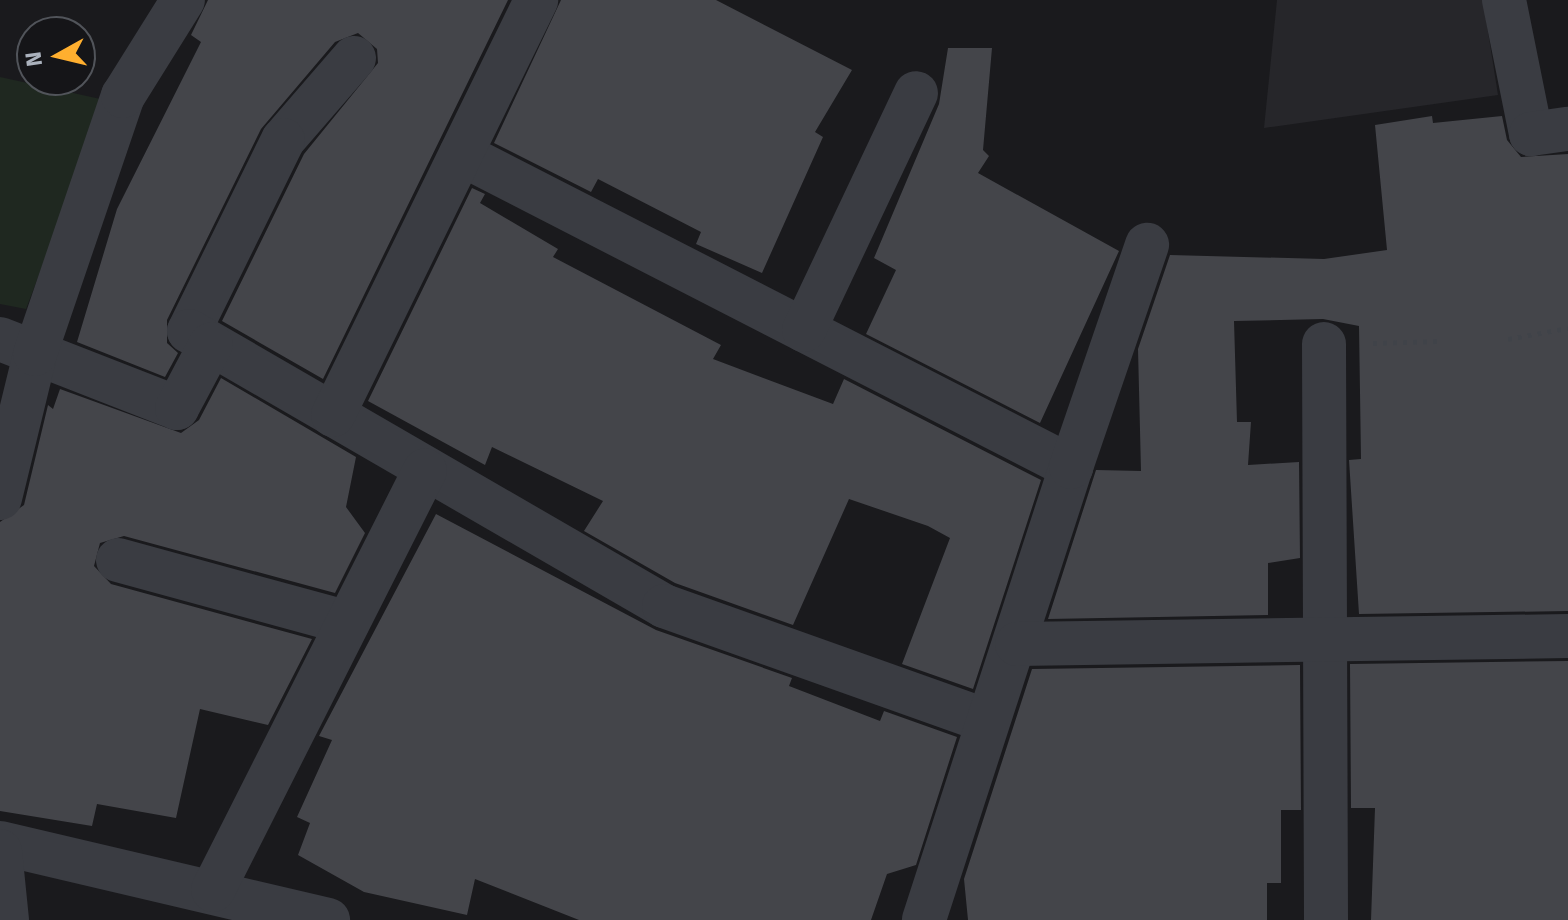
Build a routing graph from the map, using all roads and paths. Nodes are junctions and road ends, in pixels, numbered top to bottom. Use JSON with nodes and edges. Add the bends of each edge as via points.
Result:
{"nodes":[{"id":1,"x":183,"y":0,"type":"edge"},
{"id":2,"x":536,"y":0,"type":"edge"},
{"id":3,"x":1504,"y":0,"type":"edge"},
{"id":4,"x":354,"y":58,"type":"dead end"},
{"id":5,"x":916,"y":93,"type":"dead end"},
{"id":6,"x":1568,"y":129,"type":"edge"},
{"id":7,"x":461,"y":154,"type":"junction"},
{"id":8,"x":1147,"y":245,"type":"dead end"},
{"id":9,"x":1568,"y":328,"type":"edge"},
{"id":10,"x":804,"y":330,"type":"junction"},
{"id":11,"x":1508,"y":339,"type":"dead end"},
{"id":12,"x":1440,"y":341,"type":"dead end"},
{"id":13,"x":211,"y":344,"type":"junction"},
{"id":14,"x":1324,"y":344,"type":"joint"},
{"id":15,"x":17,"y":346,"type":"edge"},
{"id":16,"x":333,"y":415,"type":"junction"},
{"id":17,"x":1071,"y":467,"type":"junction"},
{"id":18,"x":425,"y":470,"type":"junction"},
{"id":19,"x":0,"y":498,"type":"edge"},
{"id":20,"x":118,"y":560,"type":"dead end"},
{"id":21,"x":348,"y":623,"type":"junction"},
{"id":22,"x":1568,"y":636,"type":"edge"},
{"id":23,"x":1327,"y":640,"type":"junction"},
{"id":24,"x":1017,"y":644,"type":"junction"},
{"id":25,"x":987,"y":721,"type":"junction"},
{"id":26,"x":0,"y":843,"type":"edge"},
{"id":27,"x":0,"y":851,"type":"edge"},
{"id":28,"x":213,"y":890,"type":"junction"},
{"id":29,"x":322,"y":919,"type":"edge"},
{"id":30,"x":7,"y":920,"type":"edge"},
{"id":31,"x":924,"y":920,"type":"edge"},
{"id":32,"x":1326,"y":920,"type":"edge"}],
"edges":[{"from":1,"to":15,"type":"street","via":[[123,96]]},
{"from":2,"to":7,"type":"street"},
{"from":3,"to":6,"type":"street","via":[[1531,134]]},
{"from":4,"to":13,"type":"street","via":[[283,140],[189,331]]},
{"from":5,"to":10,"type":"street"},
{"from":7,"to":10,"type":"street"},
{"from":7,"to":16,"type":"street"},
{"from":8,"to":17,"type":"street"},
{"from":9,"to":11,"type":"path"},
{"from":10,"to":17,"type":"street"},
{"from":12,"to":14,"type":"path"},
{"from":13,"to":15,"type":"street","via":[[177,408]]},
{"from":13,"to":16,"type":"street"},
{"from":14,"to":23,"type":"street"},
{"from":15,"to":19,"type":"street"},
{"from":16,"to":18,"type":"street"},
{"from":17,"to":24,"type":"street"},
{"from":18,"to":21,"type":"street"},
{"from":18,"to":25,"type":"street","via":[[664,606]]},
{"from":20,"to":21,"type":"street"},
{"from":21,"to":28,"type":"street"},
{"from":22,"to":23,"type":"street"},
{"from":23,"to":24,"type":"street"},
{"from":23,"to":32,"type":"street"},
{"from":24,"to":25,"type":"street"},
{"from":25,"to":31,"type":"street"},
{"from":26,"to":28,"type":"street"},
{"from":27,"to":30,"type":"street"},
{"from":28,"to":29,"type":"street"}]}
